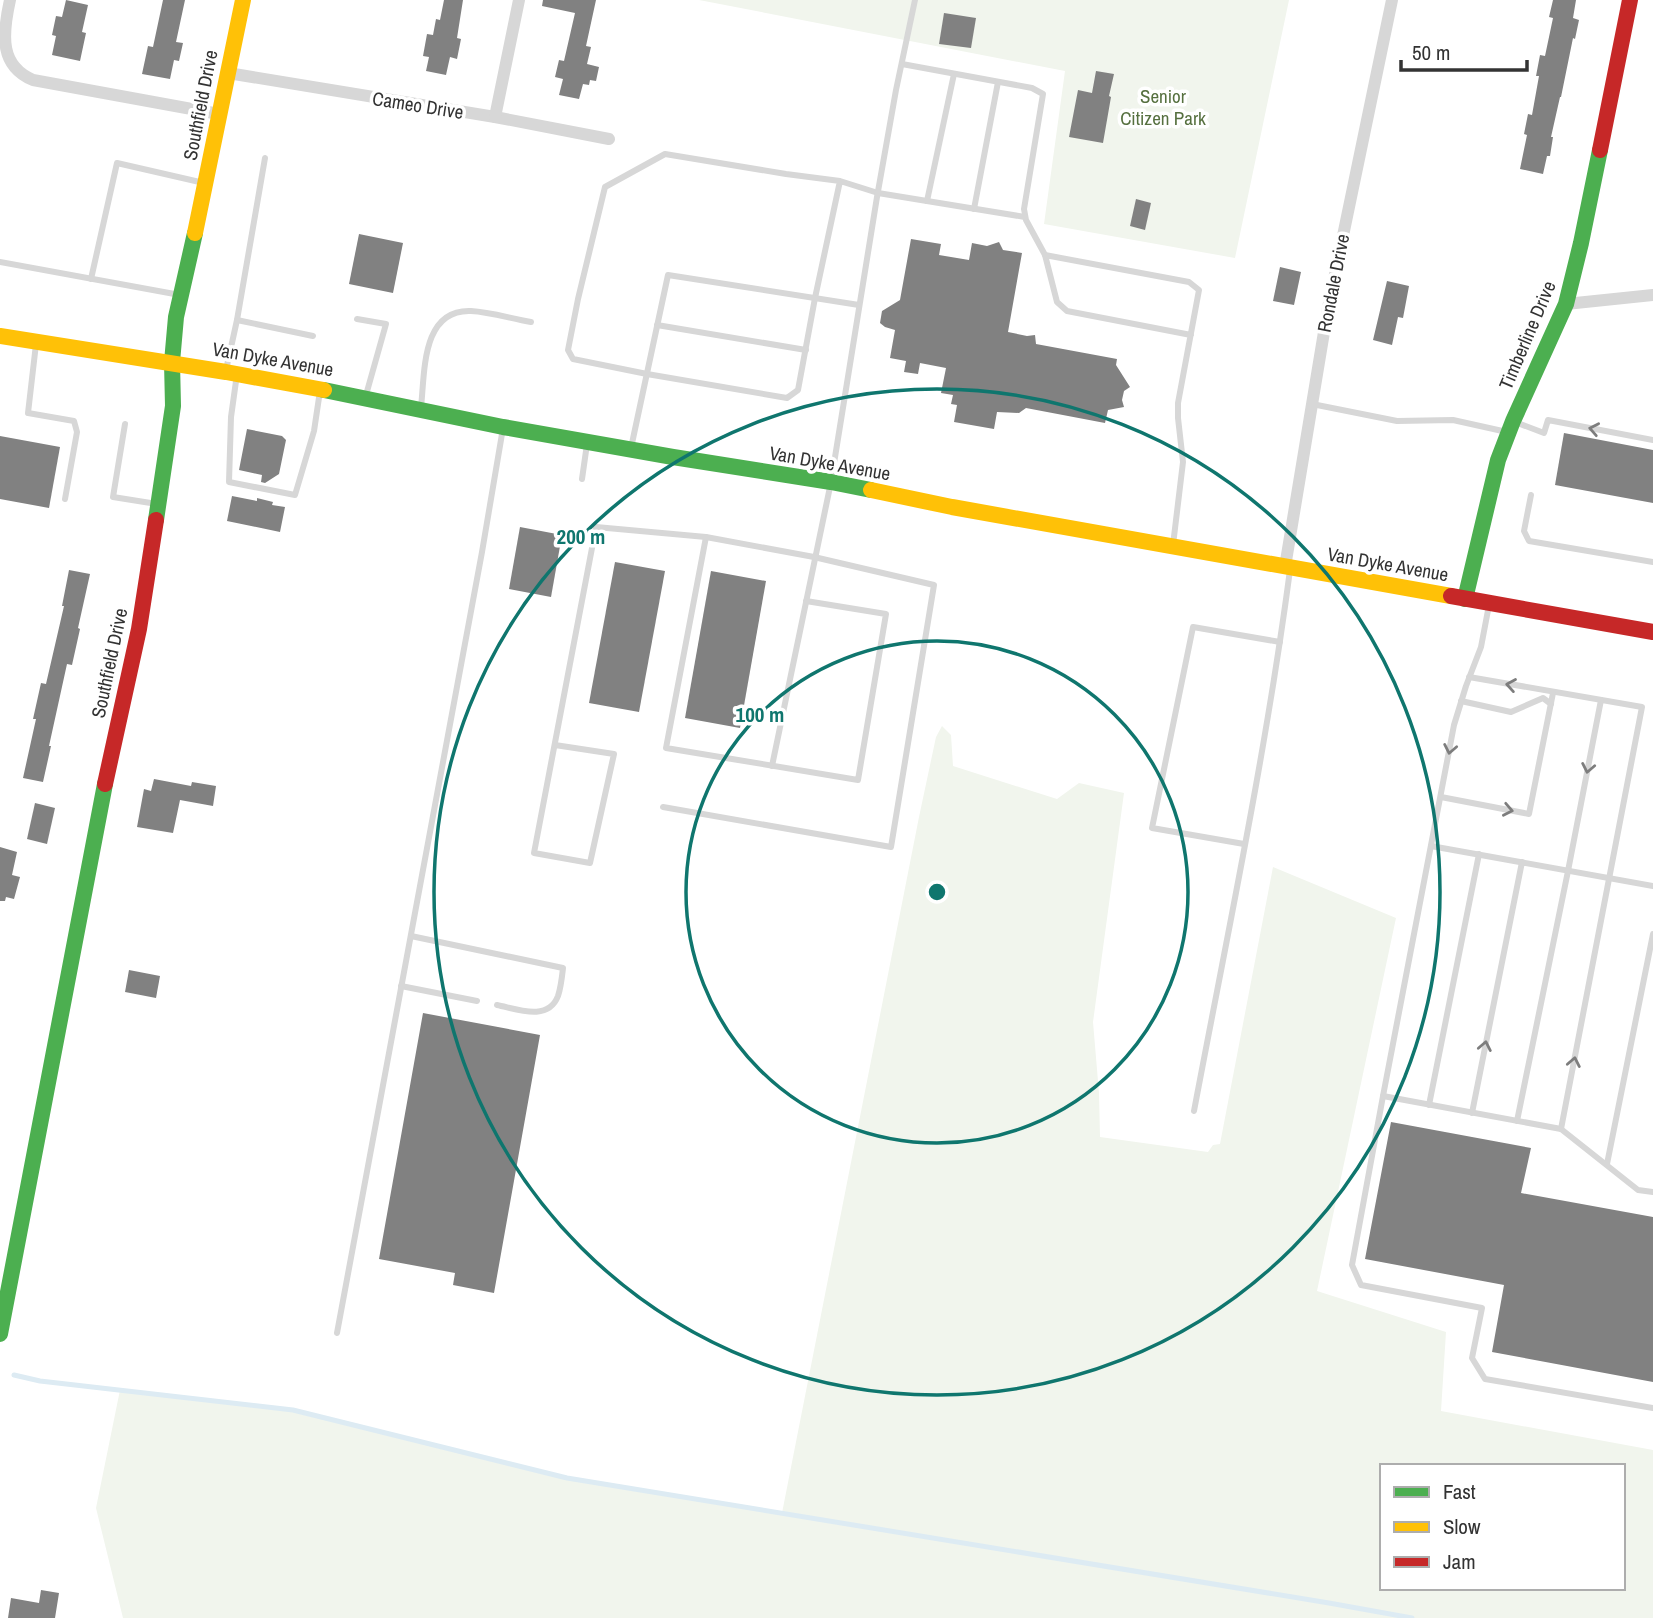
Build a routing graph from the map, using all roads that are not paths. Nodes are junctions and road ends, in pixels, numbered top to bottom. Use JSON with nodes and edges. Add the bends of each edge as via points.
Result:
{"nodes":[{"id":1,"x":10,"y":0,"type":"edge"},
{"id":2,"x":243,"y":0,"type":"edge"},
{"id":3,"x":519,"y":0,"type":"edge"},
{"id":4,"x":915,"y":0,"type":"edge"},
{"id":5,"x":1392,"y":0,"type":"edge"},
{"id":6,"x":1630,"y":0,"type":"edge"},
{"id":7,"x":902,"y":64,"type":"junction"},
{"id":8,"x":228,"y":73,"type":"junction"},
{"id":9,"x":954,"y":74,"type":"junction"},
{"id":10,"x":998,"y":82,"type":"junction"},
{"id":11,"x":219,"y":114,"type":"junction"},
{"id":12,"x":495,"y":117,"type":"junction"},
{"id":13,"x":609,"y":138,"type":"dead end"},
{"id":14,"x":265,"y":158,"type":"dead end"},
{"id":15,"x":840,"y":181,"type":"junction"},
{"id":16,"x":206,"y":183,"type":"junction"},
{"id":17,"x":878,"y":193,"type":"junction"},
{"id":18,"x":927,"y":201,"type":"junction"},
{"id":19,"x":974,"y":209,"type":"junction"},
{"id":20,"x":1025,"y":217,"type":"junction"},
{"id":21,"x":1045,"y":255,"type":"junction"},
{"id":22,"x":0,"y":262,"type":"edge"},
{"id":23,"x":90,"y":279,"type":"junction"},
{"id":24,"x":180,"y":295,"type":"junction"},
{"id":25,"x":1653,"y":295,"type":"edge"},
{"id":26,"x":815,"y":298,"type":"junction"},
{"id":27,"x":1566,"y":304,"type":"junction"},
{"id":28,"x":859,"y":305,"type":"junction"},
{"id":29,"x":357,"y":319,"type":"dead end"},
{"id":30,"x":237,"y":320,"type":"junction"},
{"id":31,"x":531,"y":322,"type":"dead end"},
{"id":32,"x":657,"y":325,"type":"junction"},
{"id":33,"x":1191,"y":335,"type":"junction"},
{"id":34,"x":0,"y":336,"type":"edge"},
{"id":35,"x":313,"y":336,"type":"dead end"},
{"id":36,"x":36,"y":342,"type":"junction"},
{"id":37,"x":806,"y":349,"type":"junction"},
{"id":38,"x":172,"y":362,"type":"junction"},
{"id":39,"x":231,"y":373,"type":"junction"},
{"id":40,"x":647,"y":374,"type":"junction"},
{"id":41,"x":320,"y":389,"type":"junction"},
{"id":42,"x":365,"y":397,"type":"junction"},
{"id":43,"x":1312,"y":404,"type":"junction"},
{"id":44,"x":421,"y":409,"type":"junction"},
{"id":45,"x":125,"y":424,"type":"dead end"},
{"id":46,"x":503,"y":426,"type":"junction"},
{"id":47,"x":1510,"y":427,"type":"junction"},
{"id":48,"x":1653,"y":440,"type":"edge"},
{"id":49,"x":588,"y":442,"type":"junction"},
{"id":50,"x":630,"y":450,"type":"junction"},
{"id":51,"x":582,"y":479,"type":"dead end"},
{"id":52,"x":831,"y":482,"type":"junction"},
{"id":53,"x":1531,"y":495,"type":"dead end"},
{"id":54,"x":65,"y":499,"type":"dead end"},
{"id":55,"x":159,"y":505,"type":"junction"},
{"id":56,"x":706,"y":537,"type":"junction"},
{"id":57,"x":1173,"y":547,"type":"junction"},
{"id":58,"x":814,"y":557,"type":"junction"},
{"id":59,"x":1653,"y":562,"type":"edge"},
{"id":60,"x":1287,"y":568,"type":"junction"},
{"id":61,"x":1465,"y":599,"type":"junction"},
{"id":62,"x":806,"y":601,"type":"junction"},
{"id":63,"x":1489,"y":603,"type":"junction"},
{"id":64,"x":1653,"y":632,"type":"edge"},
{"id":65,"x":1280,"y":642,"type":"junction"},
{"id":66,"x":1469,"y":677,"type":"junction"},
{"id":67,"x":1553,"y":692,"type":"junction"},
{"id":68,"x":1461,"y":701,"type":"junction"},
{"id":69,"x":1601,"y":701,"type":"junction"},
{"id":70,"x":1551,"y":704,"type":"junction"},
{"id":71,"x":555,"y":745,"type":"junction"},
{"id":72,"x":772,"y":766,"type":"junction"},
{"id":73,"x":1441,"y":797,"type":"junction"},
{"id":74,"x":663,"y":807,"type":"dead end"},
{"id":75,"x":1244,"y":844,"type":"junction"},
{"id":76,"x":1431,"y":846,"type":"junction"},
{"id":77,"x":1479,"y":854,"type":"junction"},
{"id":78,"x":1522,"y":862,"type":"junction"},
{"id":79,"x":1568,"y":871,"type":"junction"},
{"id":80,"x":1608,"y":878,"type":"junction"},
{"id":81,"x":1653,"y":886,"type":"edge"},
{"id":82,"x":1653,"y":934,"type":"edge"},
{"id":83,"x":411,"y":936,"type":"junction"},
{"id":84,"x":401,"y":986,"type":"junction"},
{"id":85,"x":477,"y":1001,"type":"dead end"},
{"id":86,"x":497,"y":1005,"type":"dead end"},
{"id":87,"x":1382,"y":1096,"type":"junction"},
{"id":88,"x":1429,"y":1105,"type":"junction"},
{"id":89,"x":1194,"y":1111,"type":"dead end"},
{"id":90,"x":1472,"y":1112,"type":"junction"},
{"id":91,"x":1517,"y":1121,"type":"junction"},
{"id":92,"x":1562,"y":1129,"type":"junction"},
{"id":93,"x":1607,"y":1164,"type":"junction"},
{"id":94,"x":1653,"y":1192,"type":"edge"},
{"id":95,"x":337,"y":1333,"type":"dead end"},
{"id":96,"x":0,"y":1334,"type":"edge"},
{"id":97,"x":1653,"y":1408,"type":"edge"}],
"edges":[{"from":1,"to":11,"type":"street","via":[[1,48],[5,63],[15,73]]},
{"from":2,"to":8,"type":"street","name":"Southfield Drive"},
{"from":3,"to":12,"type":"street"},
{"from":4,"to":7,"type":"lane"},
{"from":5,"to":43,"type":"street","name":"Rondale Drive"},
{"from":6,"to":27,"type":"street","name":"Timberline Drive"},
{"from":7,"to":9,"type":"lane"},
{"from":7,"to":17,"type":"lane"},
{"from":8,"to":11,"type":"street","name":"Southfield Drive"},
{"from":8,"to":12,"type":"street","name":"Cameo Drive"},
{"from":9,"to":10,"type":"lane"},
{"from":9,"to":18,"type":"lane"},
{"from":10,"to":19,"type":"lane"},
{"from":10,"to":20,"type":"lane","via":[[1044,94]]},
{"from":11,"to":16,"type":"street","name":"Southfield Drive"},
{"from":12,"to":13,"type":"street","name":"Cameo Drive"},
{"from":14,"to":30,"type":"lane"},
{"from":15,"to":17,"type":"lane"},
{"from":15,"to":26,"type":"lane"},
{"from":15,"to":40,"type":"lane","via":[[665,154],[605,187],[568,350],[573,359]]},
{"from":16,"to":23,"type":"lane","via":[[117,163]]},
{"from":16,"to":24,"type":"street","name":"Southfield Drive"},
{"from":17,"to":18,"type":"lane"},
{"from":17,"to":28,"type":"lane"},
{"from":18,"to":19,"type":"lane"},
{"from":19,"to":20,"type":"lane"},
{"from":20,"to":21,"type":"lane"},
{"from":21,"to":33,"type":"lane","via":[[1057,302],[1067,311]]},
{"from":21,"to":33,"type":"lane","via":[[1189,282],[1199,290]]},
{"from":22,"to":23,"type":"lane"},
{"from":23,"to":24,"type":"lane"},
{"from":24,"to":38,"type":"street","name":"Southfield Drive"},
{"from":25,"to":27,"type":"street"},
{"from":26,"to":28,"type":"lane"},
{"from":26,"to":32,"type":"lane","via":[[668,275]]},
{"from":26,"to":37,"type":"lane"},
{"from":27,"to":47,"type":"street","name":"Timberline Drive"},
{"from":28,"to":52,"type":"lane"},
{"from":29,"to":42,"type":"lane","via":[[386,324]]},
{"from":30,"to":35,"type":"lane"},
{"from":30,"to":39,"type":"lane"},
{"from":31,"to":44,"type":"lane","via":[[472,311],[448,317],[438,325],[427,348]]},
{"from":32,"to":37,"type":"lane"},
{"from":32,"to":40,"type":"lane"},
{"from":33,"to":57,"type":"lane","via":[[1178,403],[1183,462]]},
{"from":34,"to":36,"type":"street","name":"Van Dyke Avenue"},
{"from":36,"to":38,"type":"street","name":"Van Dyke Avenue"},
{"from":36,"to":54,"type":"lane","via":[[28,413],[74,421],[78,432]]},
{"from":37,"to":40,"type":"lane","via":[[798,390],[787,398]]},
{"from":38,"to":39,"type":"street","name":"Van Dyke Avenue"},
{"from":38,"to":55,"type":"street","name":"Southfield Drive","via":[[173,406]]},
{"from":39,"to":41,"type":"street","name":"Van Dyke Avenue"},
{"from":39,"to":41,"type":"lane","via":[[229,482],[295,495],[314,431]]},
{"from":40,"to":50,"type":"lane"},
{"from":41,"to":42,"type":"street","name":"Van Dyke Avenue"},
{"from":42,"to":44,"type":"street","name":"Van Dyke Avenue"},
{"from":43,"to":47,"type":"lane","via":[[1397,421]]},
{"from":43,"to":60,"type":"street","name":"Rondale Drive"},
{"from":44,"to":46,"type":"street","name":"Van Dyke Avenue"},
{"from":45,"to":55,"type":"lane","via":[[113,496]]},
{"from":46,"to":49,"type":"street","name":"Van Dyke Avenue"},
{"from":46,"to":83,"type":"lane"},
{"from":48,"to":47,"type":"lane","one_way":true,"via":[[1548,420],[1544,433]]},
{"from":47,"to":61,"type":"street","name":"Timberline Drive"},
{"from":49,"to":50,"type":"street","name":"Van Dyke Avenue"},
{"from":49,"to":51,"type":"lane"},
{"from":50,"to":52,"type":"street","name":"Van Dyke Avenue"},
{"from":52,"to":57,"type":"street","name":"Van Dyke Avenue"},
{"from":52,"to":58,"type":"lane"},
{"from":53,"to":59,"type":"lane","via":[[1524,531],[1530,541]]},
{"from":55,"to":96,"type":"street","name":"Southfield Drive","via":[[139,629],[107,769]]},
{"from":56,"to":58,"type":"lane"},
{"from":56,"to":71,"type":"lane","via":[[596,527]]},
{"from":56,"to":72,"type":"lane","via":[[666,748]]},
{"from":57,"to":60,"type":"street","name":"Van Dyke Avenue"},
{"from":58,"to":62,"type":"lane"},
{"from":58,"to":74,"type":"lane","via":[[933,585],[891,846]]},
{"from":60,"to":61,"type":"street","name":"Van Dyke Avenue"},
{"from":60,"to":65,"type":"lane"},
{"from":61,"to":63,"type":"street","name":"Van Dyke Avenue"},
{"from":62,"to":72,"type":"lane"},
{"from":62,"to":72,"type":"lane","via":[[886,614],[858,780]]},
{"from":63,"to":64,"type":"street","name":"Van Dyke Avenue"},
{"from":63,"to":66,"type":"lane","via":[[1481,647]]},
{"from":65,"to":75,"type":"lane"},
{"from":65,"to":75,"type":"lane","via":[[1193,627],[1152,828]]},
{"from":67,"to":66,"type":"lane","one_way":true},
{"from":66,"to":68,"type":"lane"},
{"from":67,"to":69,"type":"lane"},
{"from":67,"to":70,"type":"lane"},
{"from":68,"to":70,"type":"lane","via":[[1511,712],[1543,698]]},
{"from":68,"to":73,"type":"lane","one_way":true},
{"from":69,"to":79,"type":"lane","one_way":true},
{"from":69,"to":80,"type":"lane","via":[[1642,707]]},
{"from":73,"to":70,"type":"lane","one_way":true,"via":[[1529,814]]},
{"from":71,"to":71,"type":"lane","via":[[534,853],[590,863],[614,754]]},
{"from":73,"to":76,"type":"lane"},
{"from":75,"to":89,"type":"lane"},
{"from":76,"to":77,"type":"lane"},
{"from":76,"to":87,"type":"lane"},
{"from":77,"to":78,"type":"lane"},
{"from":77,"to":88,"type":"lane"},
{"from":78,"to":79,"type":"lane"},
{"from":90,"to":78,"type":"lane","one_way":true},
{"from":79,"to":80,"type":"lane"},
{"from":79,"to":91,"type":"lane"},
{"from":80,"to":81,"type":"lane"},
{"from":92,"to":80,"type":"lane","one_way":true},
{"from":82,"to":93,"type":"lane"},
{"from":83,"to":84,"type":"lane"},
{"from":83,"to":86,"type":"lane","via":[[563,968],[558,995],[545,1011]]},
{"from":84,"to":85,"type":"lane"},
{"from":84,"to":95,"type":"lane"},
{"from":87,"to":88,"type":"lane"},
{"from":87,"to":97,"type":"lane","via":[[1352,1265],[1361,1285],[1482,1308],[1472,1358],[1486,1379]]},
{"from":88,"to":90,"type":"lane"},
{"from":90,"to":91,"type":"lane"},
{"from":91,"to":92,"type":"lane"},
{"from":92,"to":93,"type":"lane"},
{"from":93,"to":94,"type":"lane","via":[[1638,1190]]}]}
